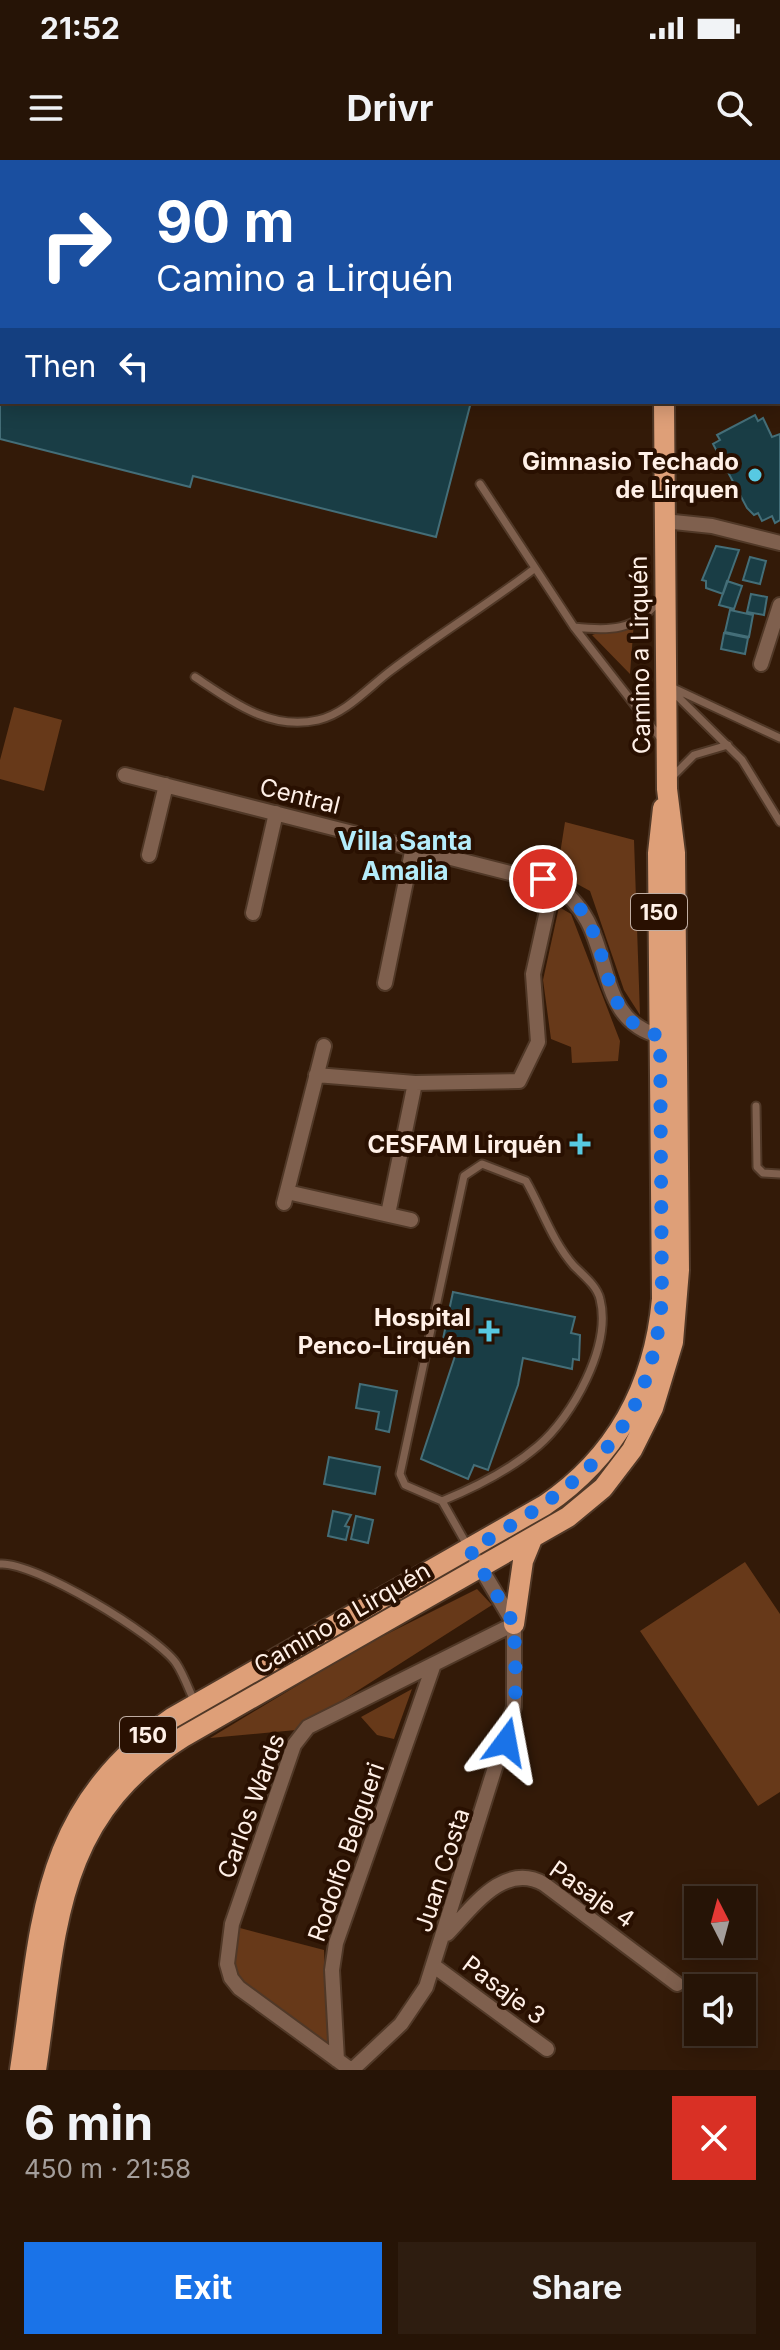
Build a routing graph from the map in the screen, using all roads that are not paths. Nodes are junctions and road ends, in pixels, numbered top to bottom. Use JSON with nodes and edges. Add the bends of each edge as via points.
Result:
{"nodes":[{"id":1,"x":664,"y":408,"type":"edge"},
{"id":2,"x":480,"y":484,"type":"dead end"},
{"id":3,"x":664,"y":521,"type":"junction"},
{"id":4,"x":780,"y":543,"type":"edge"},
{"id":5,"x":534,"y":569,"type":"junction"},
{"id":6,"x":665,"y":593,"type":"junction"},
{"id":7,"x":780,"y":605,"type":"edge"},
{"id":8,"x":574,"y":627,"type":"junction"},
{"id":9,"x":761,"y":664,"type":"dead end"},
{"id":10,"x":195,"y":677,"type":"dead end"},
{"id":11,"x":666,"y":685,"type":"junction"},
{"id":12,"x":780,"y":738,"type":"edge"},
{"id":13,"x":728,"y":745,"type":"junction"},
{"id":14,"x":667,"y":746,"type":"junction"},
{"id":15,"x":125,"y":775,"type":"dead end"},
{"id":16,"x":166,"y":785,"type":"junction"},
{"id":17,"x":667,"y":789,"type":"junction"},
{"id":18,"x":276,"y":813,"type":"junction"},
{"id":19,"x":780,"y":822,"type":"edge"},
{"id":20,"x":413,"y":847,"type":"junction"},
{"id":21,"x":149,"y":855,"type":"dead end"},
{"id":22,"x":553,"y":884,"type":"junction"},
{"id":23,"x":253,"y":913,"type":"dead end"},
{"id":24,"x":385,"y":983,"type":"dead end"},
{"id":25,"x":660,"y":1036,"type":"junction"},
{"id":26,"x":324,"y":1046,"type":"dead end"},
{"id":27,"x":316,"y":1075,"type":"junction"},
{"id":28,"x":415,"y":1083,"type":"junction"},
{"id":29,"x":756,"y":1106,"type":"dead end"},
{"id":30,"x":780,"y":1174,"type":"edge"},
{"id":31,"x":388,"y":1214,"type":"junction"},
{"id":32,"x":411,"y":1220,"type":"dead end"},
{"id":33,"x":442,"y":1501,"type":"junction"},
{"id":34,"x":532,"y":1539,"type":"junction"},
{"id":35,"x":470,"y":1550,"type":"junction"},
{"id":36,"x":0,"y":1564,"type":"edge"},
{"id":37,"x":481,"y":1568,"type":"junction"},
{"id":38,"x":514,"y":1624,"type":"junction"},
{"id":39,"x":434,"y":1664,"type":"junction"},
{"id":40,"x":196,"y":1704,"type":"junction"},
{"id":41,"x":443,"y":1937,"type":"junction"},
{"id":42,"x":434,"y":1966,"type":"junction"},
{"id":43,"x":677,"y":1984,"type":"dead end"},
{"id":44,"x":547,"y":2049,"type":"dead end"},
{"id":45,"x":337,"y":2060,"type":"junction"},
{"id":46,"x":20,"y":2070,"type":"edge"},
{"id":47,"x":36,"y":2070,"type":"edge"},
{"id":48,"x":351,"y":2070,"type":"edge"}],
"edges":[{"from":1,"to":3,"type":"main road","number":"150"},
{"from":2,"to":5,"type":"lane"},
{"from":3,"to":4,"type":"street","via":[[712,526]]},
{"from":3,"to":6,"type":"main road","name":"Camino a Lirquén","number":"150"},
{"from":5,"to":8,"type":"lane"},
{"from":5,"to":10,"type":"lane","via":[[352,702],[319,720],[250,714]]},
{"from":6,"to":8,"type":"lane","via":[[649,613],[620,630]]},
{"from":6,"to":11,"type":"main road","name":"Camino a Lirquén","number":"150"},
{"from":7,"to":9,"type":"street"},
{"from":8,"to":14,"type":"lane"},
{"from":11,"to":12,"type":"lane"},
{"from":11,"to":13,"type":"lane"},
{"from":11,"to":14,"type":"main road","name":"Camino a Lirquén","number":"150"},
{"from":13,"to":17,"type":"lane","via":[[694,755]]},
{"from":13,"to":19,"type":"lane"},
{"from":14,"to":17,"type":"main road","name":"Camino a Lirquén","number":"150"},
{"from":15,"to":16,"type":"street","name":"Central"},
{"from":16,"to":18,"type":"street","name":"Central"},
{"from":16,"to":21,"type":"street"},
{"from":17,"to":25,"type":"main road","name":"Camino a Lirquén","number":"150","via":[[658,853]]},
{"from":17,"to":34,"type":"main road","name":"Camino a Lirquén","number":"150","via":[[675,869],[679,1270],[673,1342],[653,1408],[625,1460],[586,1503]]},
{"from":18,"to":20,"type":"street","name":"Central"},
{"from":18,"to":23,"type":"street"},
{"from":20,"to":22,"type":"street","name":"Central"},
{"from":20,"to":24,"type":"street"},
{"from":22,"to":25,"type":"street","name":"Central","via":[[587,915],[624,1015],[639,1029]]},
{"from":22,"to":28,"type":"street","via":[[533,974],[538,1042],[519,1081]]},
{"from":25,"to":35,"type":"main road","name":"Camino a Lirquén","number":"150","via":[[662,1299],[643,1386],[621,1431],[579,1479]]},
{"from":26,"to":27,"type":"street"},
{"from":27,"to":28,"type":"street"},
{"from":27,"to":31,"type":"street","via":[[285,1197]]},
{"from":28,"to":31,"type":"street"},
{"from":29,"to":30,"type":"lane","via":[[757,1167]]},
{"from":31,"to":32,"type":"street"},
{"from":33,"to":33,"type":"lane","via":[[405,1485],[400,1474],[464,1176],[482,1164],[526,1181],[565,1256],[600,1296],[603,1319],[585,1383],[551,1432],[498,1473]]},
{"from":33,"to":35,"type":"lane"},
{"from":34,"to":37,"type":"main road","name":"Camino a Lirquén","number":"150"},
{"from":34,"to":38,"type":"main road","via":[[523,1561]]},
{"from":35,"to":37,"type":"street"},
{"from":35,"to":40,"type":"main road","name":"Camino a Lirquén","number":"150"},
{"from":36,"to":40,"type":"lane","via":[[27,1566],[145,1636],[176,1664]]},
{"from":37,"to":38,"type":"street","name":"Juan Costa"},
{"from":37,"to":47,"type":"main road","name":"Camino a Lirquén","number":"150","via":[[183,1737],[117,1791],[84,1839],[70,1873]]},
{"from":38,"to":39,"type":"street","name":"Carlos Wards"},
{"from":38,"to":41,"type":"street","name":"Juan Costa","via":[[516,1689],[510,1725]]},
{"from":39,"to":45,"type":"street","name":"Rodolfo Belgueri","via":[[336,1943],[332,1970]]},
{"from":39,"to":45,"type":"street","name":"Carlos Wards","via":[[299,1734],[232,1924],[227,1964],[234,1984]]},
{"from":40,"to":46,"type":"main road","name":"Camino a Lirquén","number":"150","via":[[117,1762],[65,1840],[46,1899]]},
{"from":41,"to":42,"type":"street","name":"Juan Costa"},
{"from":41,"to":43,"type":"street","name":"Pasaje 4","via":[[498,1884],[528,1877]]},
{"from":42,"to":44,"type":"street","name":"Pasaje 3"},
{"from":42,"to":48,"type":"street","name":"Juan Costa","via":[[411,2013]]},
{"from":45,"to":48,"type":"street","name":"Carlos Wards"}]}
